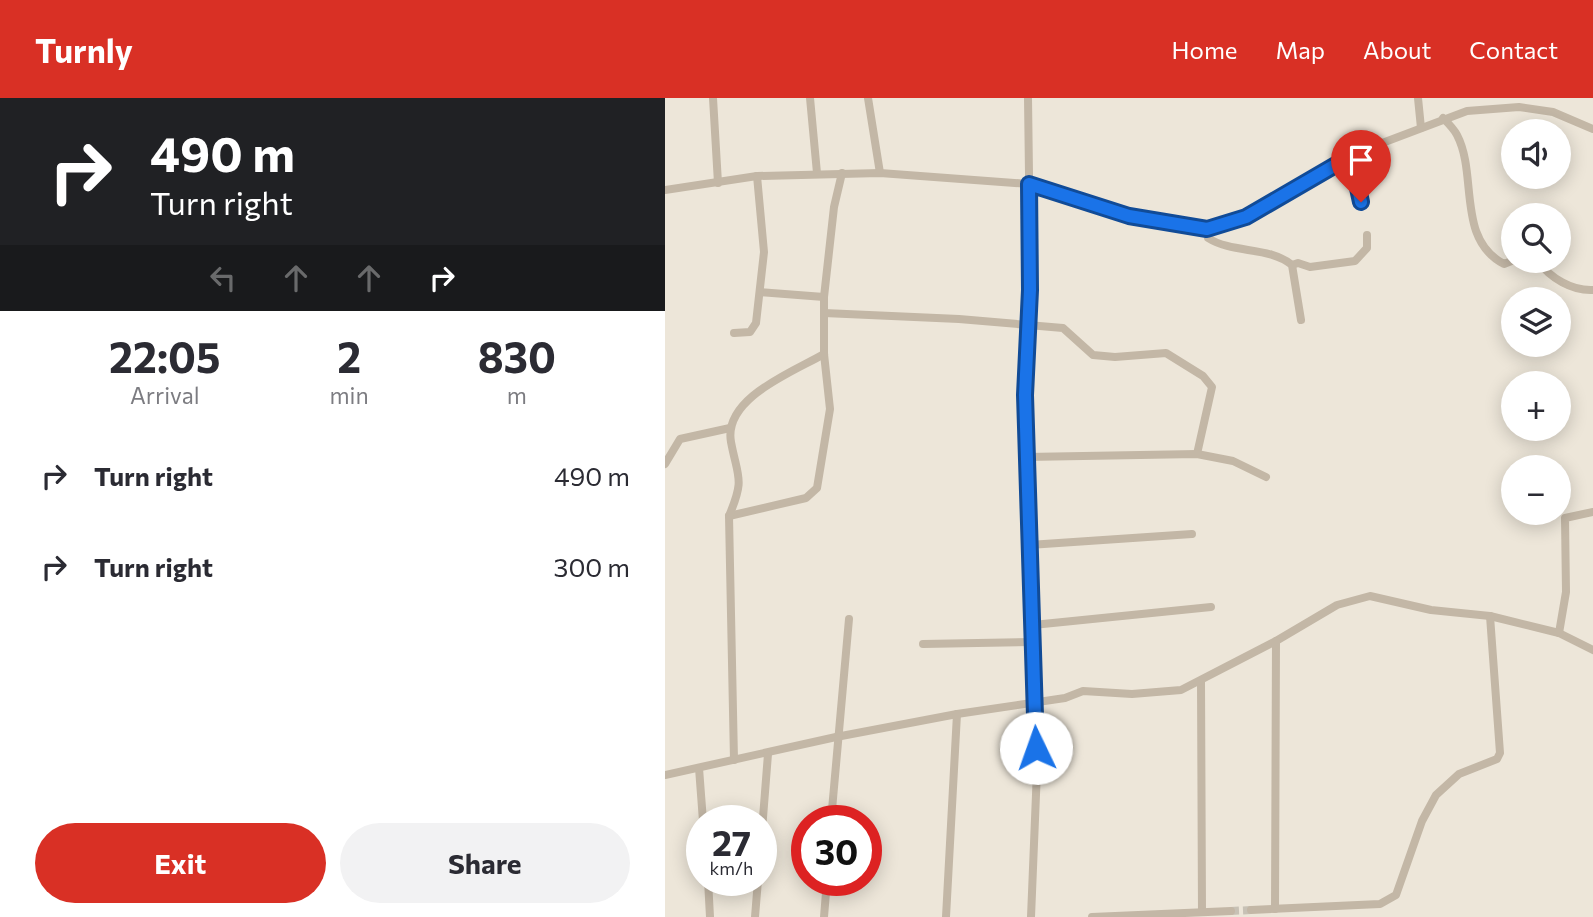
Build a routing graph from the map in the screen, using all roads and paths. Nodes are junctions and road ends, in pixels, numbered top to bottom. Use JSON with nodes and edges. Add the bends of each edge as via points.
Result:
{"nodes":[{"id":1,"x":713,"y":98,"type":"edge"},
{"id":2,"x":810,"y":98,"type":"edge"},
{"id":3,"x":868,"y":98,"type":"edge"},
{"id":4,"x":1028,"y":98,"type":"edge"},
{"id":5,"x":1418,"y":98,"type":"edge"},
{"id":6,"x":1443,"y":118,"type":"junction"},
{"id":7,"x":1421,"y":128,"type":"junction"},
{"id":8,"x":1593,"y":129,"type":"edge"},
{"id":9,"x":1351,"y":156,"type":"junction"},
{"id":10,"x":817,"y":173,"type":"junction"},
{"id":11,"x":842,"y":173,"type":"junction"},
{"id":12,"x":880,"y":173,"type":"junction"},
{"id":13,"x":757,"y":176,"type":"junction"},
{"id":14,"x":719,"y":183,"type":"junction"},
{"id":15,"x":1029,"y":184,"type":"junction"},
{"id":16,"x":665,"y":190,"type":"edge"},
{"id":17,"x":1361,"y":202,"type":"dead end"},
{"id":18,"x":1207,"y":229,"type":"junction"},
{"id":19,"x":1367,"y":235,"type":"dead end"},
{"id":20,"x":1501,"y":262,"type":"edge"},
{"id":21,"x":1292,"y":265,"type":"junction"},
{"id":22,"x":1547,"y":273,"type":"edge"},
{"id":23,"x":1593,"y":290,"type":"edge"},
{"id":24,"x":760,"y":292,"type":"junction"},
{"id":25,"x":824,"y":297,"type":"junction"},
{"id":26,"x":824,"y":313,"type":"junction"},
{"id":27,"x":1301,"y":320,"type":"dead end"},
{"id":28,"x":1027,"y":326,"type":"junction"},
{"id":29,"x":734,"y":333,"type":"dead end"},
{"id":30,"x":824,"y":354,"type":"junction"},
{"id":31,"x":730,"y":428,"type":"junction"},
{"id":32,"x":1197,"y":454,"type":"junction"},
{"id":33,"x":1026,"y":457,"type":"junction"},
{"id":34,"x":665,"y":464,"type":"edge"},
{"id":35,"x":1266,"y":477,"type":"dead end"},
{"id":36,"x":1593,"y":512,"type":"edge"},
{"id":37,"x":729,"y":516,"type":"junction"},
{"id":38,"x":1192,"y":534,"type":"dead end"},
{"id":39,"x":1028,"y":545,"type":"junction"},
{"id":40,"x":1211,"y":607,"type":"dead end"},
{"id":41,"x":1490,"y":616,"type":"junction"},
{"id":42,"x":849,"y":620,"type":"dead end"},
{"id":43,"x":1033,"y":625,"type":"junction"},
{"id":44,"x":1559,"y":633,"type":"junction"},
{"id":45,"x":1033,"y":642,"type":"junction"},
{"id":46,"x":1276,"y":642,"type":"junction"},
{"id":47,"x":923,"y":644,"type":"dead end"},
{"id":48,"x":1593,"y":650,"type":"edge"},
{"id":49,"x":1202,"y":682,"type":"junction"},
{"id":50,"x":1034,"y":704,"type":"junction"},
{"id":51,"x":957,"y":714,"type":"junction"},
{"id":52,"x":836,"y":737,"type":"junction"},
{"id":53,"x":768,"y":754,"type":"junction"},
{"id":54,"x":734,"y":760,"type":"junction"},
{"id":55,"x":699,"y":768,"type":"junction"},
{"id":56,"x":665,"y":775,"type":"edge"},
{"id":57,"x":702,"y":805,"type":"edge"},
{"id":58,"x":764,"y":805,"type":"edge"},
{"id":59,"x":832,"y":805,"type":"edge"},
{"id":60,"x":709,"y":896,"type":"edge"},
{"id":61,"x":757,"y":896,"type":"edge"},
{"id":62,"x":826,"y":896,"type":"edge"},
{"id":63,"x":1275,"y":909,"type":"junction"},
{"id":64,"x":1251,"y":910,"type":"dead end"},
{"id":65,"x":1202,"y":911,"type":"junction"},
{"id":66,"x":1231,"y":911,"type":"dead end"},
{"id":67,"x":1309,"y":913,"type":"edge"},
{"id":68,"x":710,"y":917,"type":"edge"},
{"id":69,"x":755,"y":917,"type":"edge"},
{"id":70,"x":824,"y":917,"type":"edge"},
{"id":71,"x":946,"y":917,"type":"edge"},
{"id":72,"x":1031,"y":917,"type":"edge"},
{"id":73,"x":1093,"y":917,"type":"edge"}],
"edges":[{"from":1,"to":14,"type":"street"},
{"from":2,"to":10,"type":"street"},
{"from":3,"to":12,"type":"street"},
{"from":4,"to":15,"type":"street"},
{"from":5,"to":7,"type":"street"},
{"from":6,"to":7,"type":"street"},
{"from":6,"to":8,"type":"street","via":[[1519,107],[1553,112]]},
{"from":6,"to":20,"type":"street","via":[[1458,135],[1478,234]]},
{"from":7,"to":9,"type":"street"},
{"from":9,"to":17,"type":"street"},
{"from":9,"to":18,"type":"street","via":[[1246,217]]},
{"from":10,"to":11,"type":"street"},
{"from":10,"to":13,"type":"street"},
{"from":11,"to":12,"type":"street"},
{"from":11,"to":25,"type":"street"},
{"from":12,"to":15,"type":"street"},
{"from":13,"to":14,"type":"street"},
{"from":13,"to":24,"type":"street","via":[[764,252]]},
{"from":14,"to":16,"type":"street"},
{"from":15,"to":18,"type":"street","via":[[1129,216]]},
{"from":15,"to":28,"type":"street"},
{"from":18,"to":21,"type":"street","via":[[1208,238],[1219,244],[1274,256]]},
{"from":19,"to":21,"type":"street","via":[[1367,248],[1355,261]]},
{"from":21,"to":27,"type":"street"},
{"from":22,"to":23,"type":"street","via":[[1578,289]]},
{"from":24,"to":25,"type":"street"},
{"from":24,"to":29,"type":"street","via":[[755,328]]},
{"from":25,"to":26,"type":"street"},
{"from":26,"to":28,"type":"street","via":[[960,318]]},
{"from":26,"to":30,"type":"street"},
{"from":28,"to":32,"type":"street","via":[[1063,328],[1093,355],[1166,353],[1203,376],[1212,393]]},
{"from":28,"to":33,"type":"street"},
{"from":30,"to":31,"type":"street","via":[[755,395],[735,413]]},
{"from":30,"to":37,"type":"street","via":[[830,409],[817,488],[806,498]]},
{"from":31,"to":34,"type":"street","via":[[680,439]]},
{"from":31,"to":37,"type":"street","via":[[741,483]]},
{"from":32,"to":33,"type":"street"},
{"from":32,"to":35,"type":"street","via":[[1233,461]]},
{"from":33,"to":39,"type":"street"},
{"from":36,"to":44,"type":"street","via":[[1565,518],[1566,592]]},
{"from":37,"to":54,"type":"street"},
{"from":38,"to":39,"type":"street"},
{"from":39,"to":43,"type":"street"},
{"from":40,"to":43,"type":"street"},
{"from":41,"to":44,"type":"street"},
{"from":41,"to":46,"type":"street","via":[[1431,610],[1370,596],[1337,604]]},
{"from":41,"to":67,"type":"street","via":[[1501,745],[1497,759],[1459,774],[1436,795],[1396,895],[1380,904]]},
{"from":42,"to":52,"type":"street"},
{"from":43,"to":45,"type":"street"},
{"from":44,"to":48,"type":"street"},
{"from":45,"to":47,"type":"street"},
{"from":45,"to":50,"type":"street"},
{"from":46,"to":49,"type":"street"},
{"from":46,"to":63,"type":"street"},
{"from":49,"to":50,"type":"street","via":[[1168,693],[1093,691]]},
{"from":49,"to":65,"type":"street"},
{"from":50,"to":51,"type":"street"},
{"from":50,"to":72,"type":"street","via":[[1037,770]]},
{"from":51,"to":52,"type":"street"},
{"from":51,"to":71,"type":"street"},
{"from":52,"to":53,"type":"street"},
{"from":52,"to":59,"type":"street"},
{"from":53,"to":54,"type":"street"},
{"from":53,"to":58,"type":"street"},
{"from":54,"to":55,"type":"street"},
{"from":55,"to":56,"type":"street"},
{"from":55,"to":57,"type":"street"},
{"from":60,"to":68,"type":"street"},
{"from":61,"to":69,"type":"street"},
{"from":62,"to":70,"type":"street"},
{"from":63,"to":64,"type":"street"},
{"from":63,"to":67,"type":"street"},
{"from":65,"to":66,"type":"street"},
{"from":65,"to":73,"type":"street"}]}
